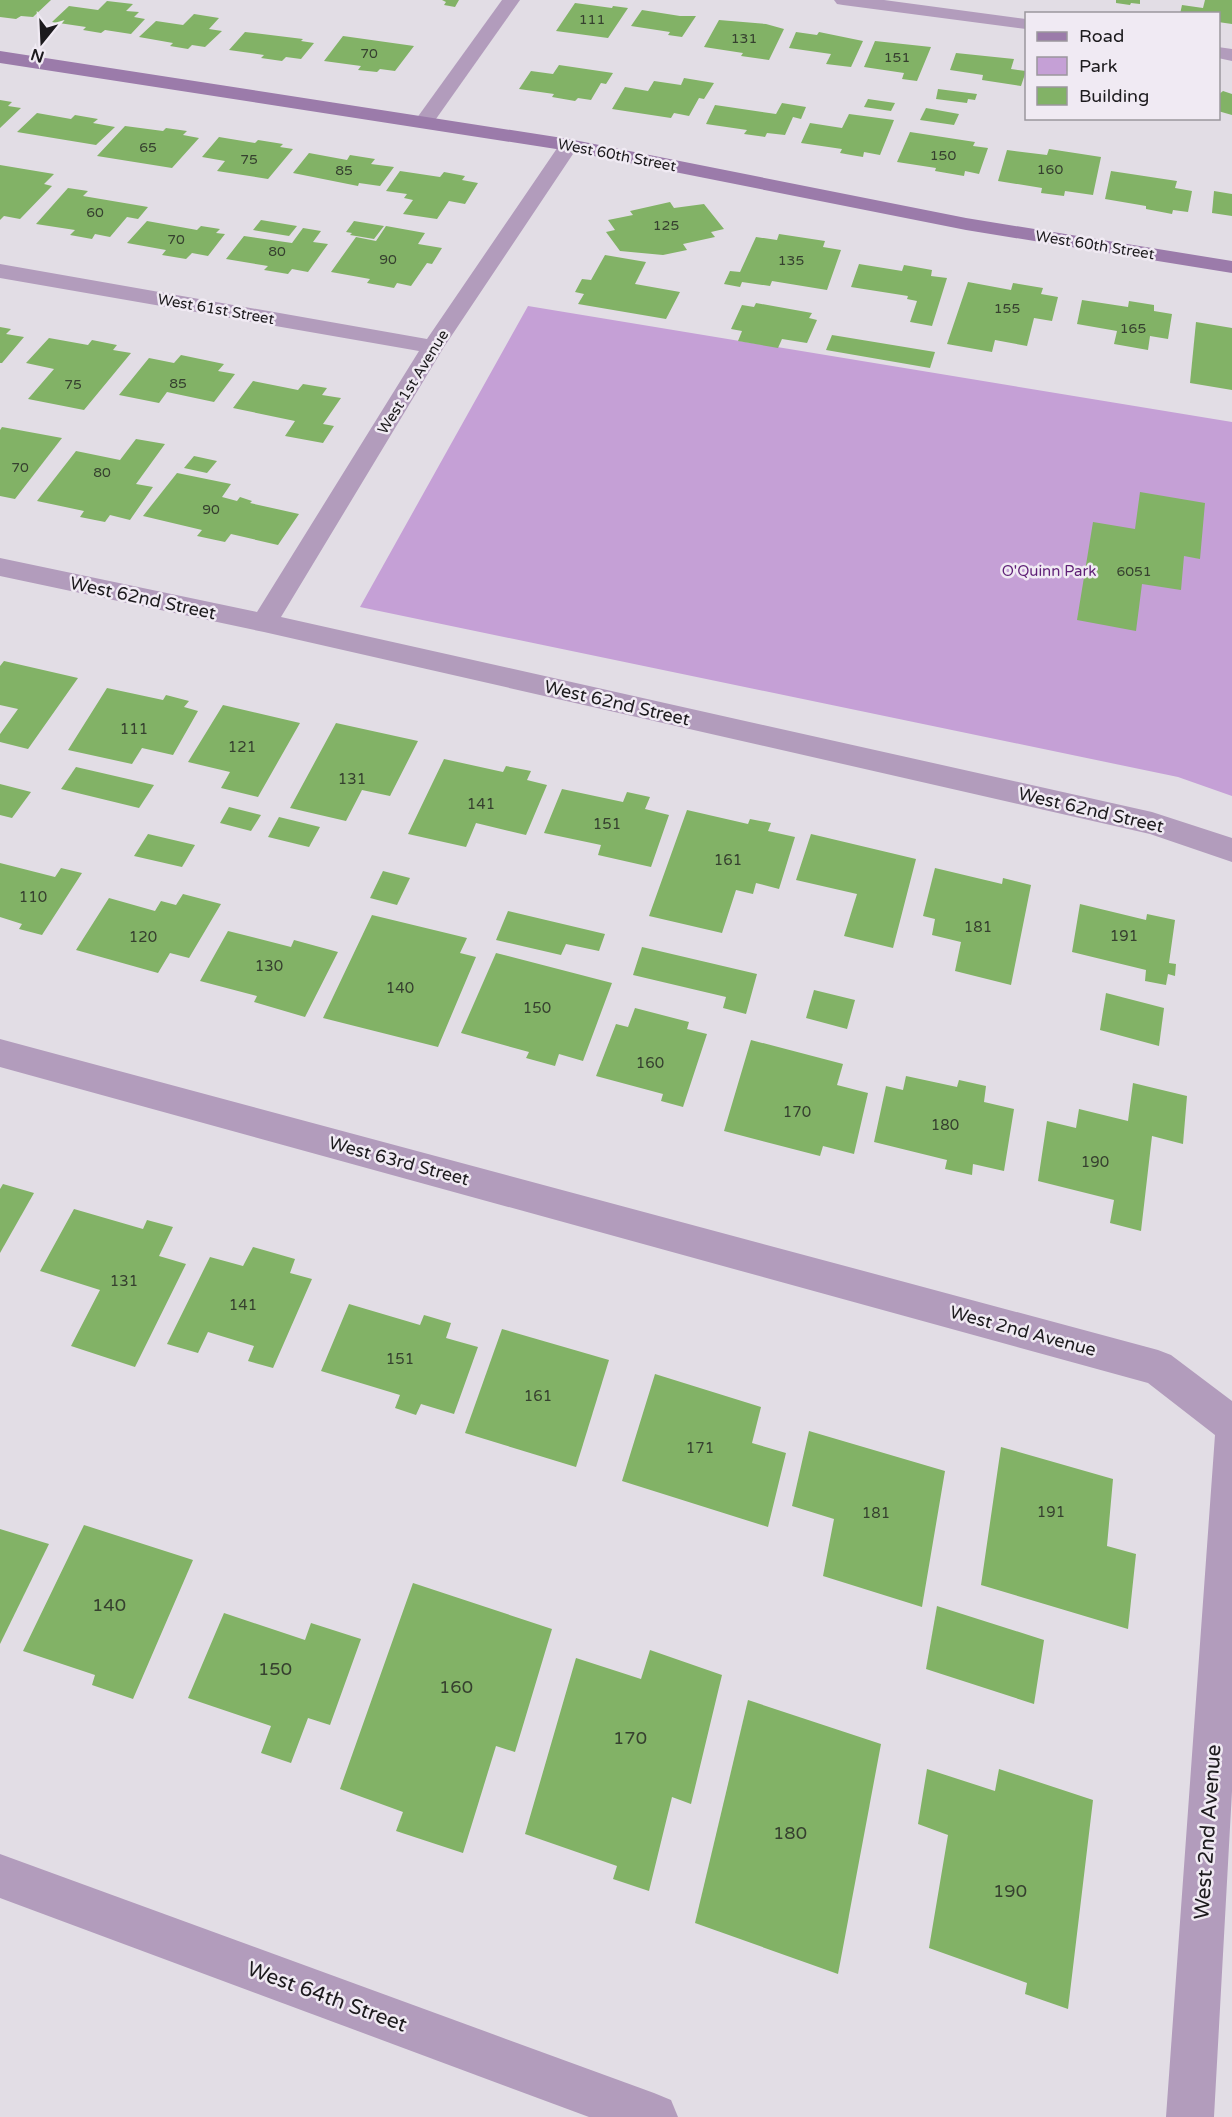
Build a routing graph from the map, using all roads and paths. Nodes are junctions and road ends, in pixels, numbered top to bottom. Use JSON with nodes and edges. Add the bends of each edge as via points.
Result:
{"nodes":[{"id":1,"x":511,"y":0,"type":"edge"},
{"id":2,"x":843,"y":0,"type":"edge"},
{"id":3,"x":1025,"y":24,"type":"edge"},
{"id":4,"x":0,"y":57,"type":"edge"},
{"id":5,"x":424,"y":122,"type":"junction"},
{"id":6,"x":569,"y":145,"type":"junction"},
{"id":7,"x":1232,"y":267,"type":"edge"},
{"id":8,"x":0,"y":271,"type":"edge"},
{"id":9,"x":433,"y":347,"type":"junction"},
{"id":10,"x":0,"y":567,"type":"edge"},
{"id":11,"x":264,"y":624,"type":"junction"},
{"id":12,"x":1232,"y":850,"type":"edge"},
{"id":13,"x":0,"y":1053,"type":"edge"},
{"id":14,"x":797,"y":1270,"type":"joint"},
{"id":15,"x":1232,"y":1425,"type":"edge"},
{"id":16,"x":1232,"y":1440,"type":"edge"},
{"id":17,"x":0,"y":1876,"type":"edge"},
{"id":18,"x":654,"y":2117,"type":"edge"},
{"id":19,"x":1190,"y":2117,"type":"edge"}],
"edges":[{"from":1,"to":5,"type":"street"},
{"from":2,"to":3,"type":"street"},
{"from":4,"to":5,"type":"street","name":"West 60th Street"},
{"from":5,"to":6,"type":"street","name":"West 60th Street"},
{"from":6,"to":7,"type":"street","name":"West 60th Street","via":[[966,224]]},
{"from":6,"to":9,"type":"street","name":"West 1st Avenue"},
{"from":8,"to":9,"type":"street","name":"West 61st Street"},
{"from":9,"to":11,"type":"street","name":"West 1st Avenue"},
{"from":10,"to":11,"type":"street","name":"West 62nd Street"},
{"from":11,"to":12,"type":"street","name":"West 62nd Street","via":[[1152,823]]},
{"from":13,"to":14,"type":"street","name":"West 63rd Street"},
{"from":14,"to":15,"type":"street","name":"West 2nd Avenue","via":[[1158,1368]]},
{"from":16,"to":19,"type":"street","name":"West 2nd Avenue"},
{"from":17,"to":18,"type":"street","name":"West 64th Street"}]}
